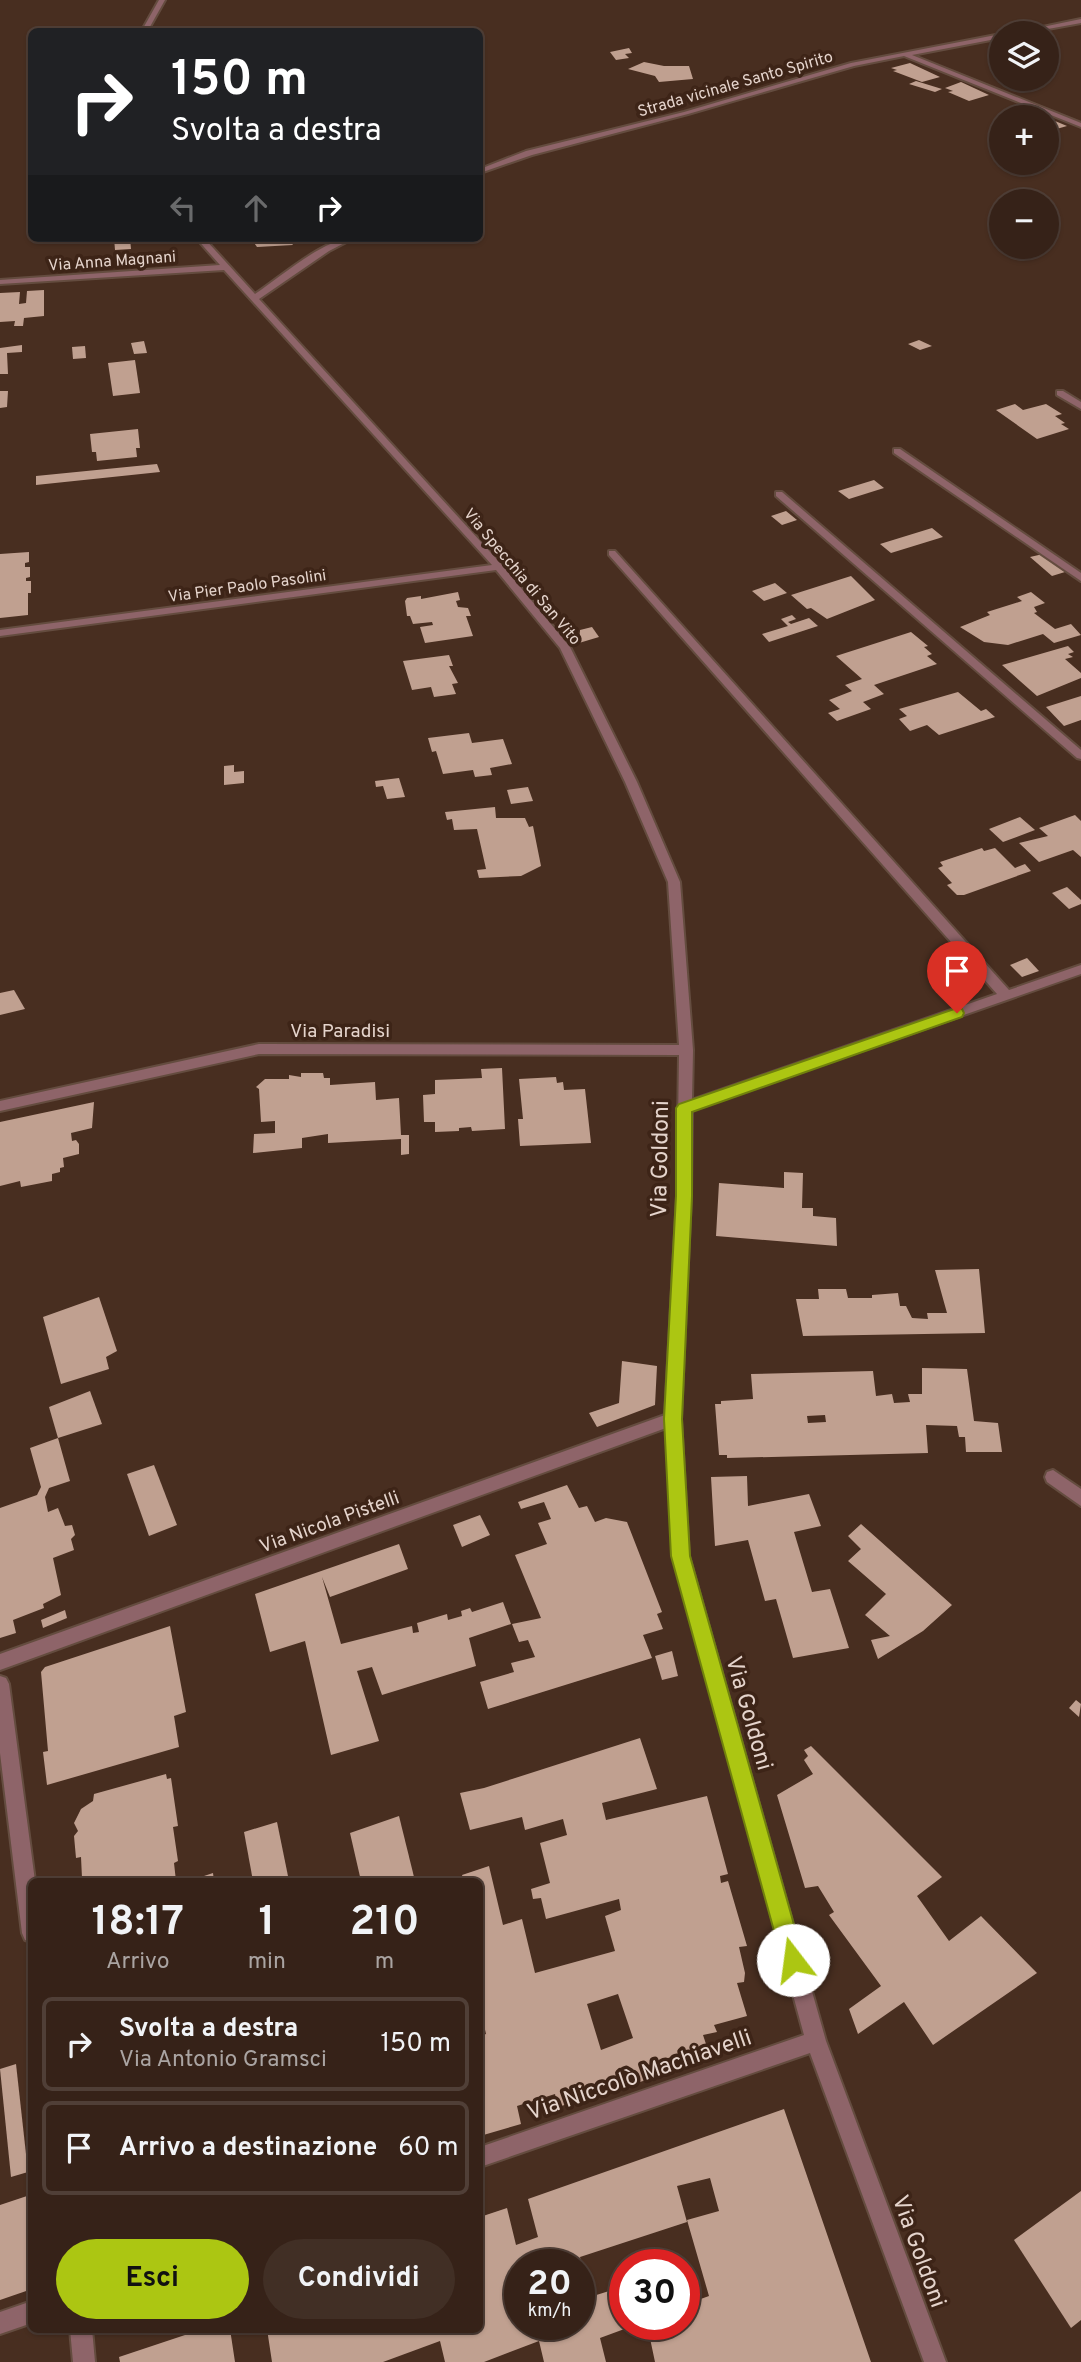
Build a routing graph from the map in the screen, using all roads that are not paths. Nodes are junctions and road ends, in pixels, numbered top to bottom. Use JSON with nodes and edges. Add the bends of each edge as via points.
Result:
{"nodes":[{"id":1,"x":162,"y":0,"type":"edge"},
{"id":2,"x":1081,"y":21,"type":"edge"},
{"id":3,"x":1059,"y":25,"type":"edge"},
{"id":4,"x":146,"y":28,"type":"edge"},
{"id":5,"x":989,"y":38,"type":"edge"},
{"id":6,"x":904,"y":54,"type":"junction"},
{"id":7,"x":1081,"y":125,"type":"edge"},
{"id":8,"x":483,"y":170,"type":"edge"},
{"id":9,"x":203,"y":242,"type":"edge"},
{"id":10,"x":341,"y":242,"type":"edge"},
{"id":11,"x":227,"y":267,"type":"junction"},
{"id":12,"x":0,"y":282,"type":"edge"},
{"id":13,"x":255,"y":298,"type":"junction"},
{"id":14,"x":1060,"y":393,"type":"dead end"},
{"id":15,"x":1081,"y":407,"type":"edge"},
{"id":16,"x":897,"y":451,"type":"dead end"},
{"id":17,"x":779,"y":494,"type":"dead end"},
{"id":18,"x":612,"y":553,"type":"dead end"},
{"id":19,"x":499,"y":567,"type":"junction"},
{"id":20,"x":1081,"y":578,"type":"edge"},
{"id":21,"x":0,"y":633,"type":"edge"},
{"id":22,"x":1081,"y":756,"type":"edge"},
{"id":23,"x":1081,"y":969,"type":"edge"},
{"id":24,"x":1006,"y":995,"type":"junction"},
{"id":25,"x":686,"y":1050,"type":"junction"},
{"id":26,"x":0,"y":1106,"type":"edge"},
{"id":27,"x":684,"y":1108,"type":"junction"},
{"id":28,"x":673,"y":1419,"type":"junction"},
{"id":29,"x":1053,"y":1477,"type":"dead end"},
{"id":30,"x":1081,"y":1499,"type":"edge"},
{"id":31,"x":0,"y":1662,"type":"edge"},
{"id":32,"x":0,"y":1684,"type":"edge"},
{"id":33,"x":28,"y":1902,"type":"edge"},
{"id":34,"x":816,"y":2041,"type":"junction"},
{"id":35,"x":483,"y":2156,"type":"edge"},
{"id":36,"x":28,"y":2313,"type":"edge"},
{"id":37,"x":0,"y":2323,"type":"edge"},
{"id":38,"x":81,"y":2333,"type":"edge"},
{"id":39,"x":84,"y":2362,"type":"edge"},
{"id":40,"x":935,"y":2362,"type":"edge"}],
"edges":[{"from":1,"to":4,"type":"street"},
{"from":2,"to":3,"type":"street"},
{"from":5,"to":6,"type":"street","name":"Strada vicinale Santo Spirito"},
{"from":6,"to":7,"type":"street"},
{"from":6,"to":8,"type":"street","name":"Strada vicinale Santo Spirito","via":[[529,153]]},
{"from":9,"to":11,"type":"street","name":"Via Specchia di San Vito"},
{"from":10,"to":13,"type":"street"},
{"from":11,"to":12,"type":"street","name":"Via Anna Magnani"},
{"from":11,"to":13,"type":"street","name":"Via Specchia di San Vito"},
{"from":13,"to":19,"type":"street","name":"Via Specchia di San Vito"},
{"from":14,"to":15,"type":"street"},
{"from":16,"to":20,"type":"street"},
{"from":17,"to":22,"type":"street"},
{"from":18,"to":24,"type":"street"},
{"from":19,"to":21,"type":"street","name":"Via Pier Paolo Pasolini"},
{"from":19,"to":25,"type":"street","name":"Via Specchia di San Vito","via":[[565,647],[674,882]]},
{"from":23,"to":24,"type":"street"},
{"from":24,"to":27,"type":"street"},
{"from":25,"to":26,"type":"street","name":"Via Paradisi","via":[[259,1049]]},
{"from":25,"to":27,"type":"street","name":"Via Goldoni"},
{"from":27,"to":28,"type":"street","name":"Via Goldoni"},
{"from":28,"to":31,"type":"street","name":"Via Nicola Pistelli"},
{"from":28,"to":34,"type":"street","name":"Via Goldoni","via":[[681,1556]]},
{"from":29,"to":30,"type":"street"},
{"from":32,"to":33,"type":"street"},
{"from":34,"to":35,"type":"street","name":"Via Niccolò Machiavelli"},
{"from":34,"to":40,"type":"street","name":"Via Goldoni"},
{"from":36,"to":37,"type":"street"},
{"from":38,"to":39,"type":"street"}]}
